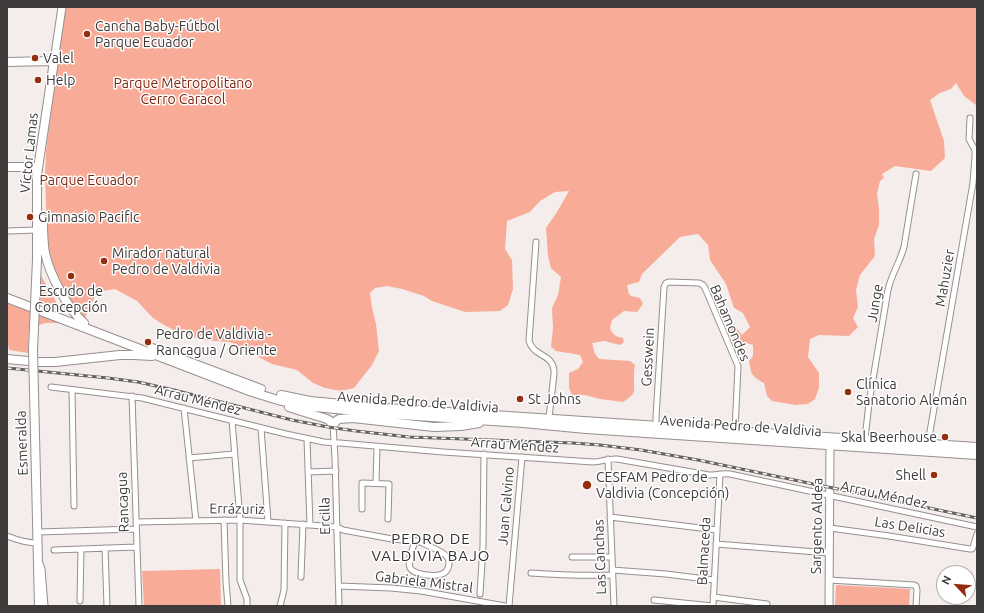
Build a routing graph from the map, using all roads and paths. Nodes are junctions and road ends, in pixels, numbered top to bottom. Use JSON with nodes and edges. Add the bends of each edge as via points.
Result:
{"nodes":[{"id":1,"x":62,"y":7,"type":"edge"},
{"id":2,"x":54,"y":61,"type":"junction"},
{"id":3,"x":7,"y":62,"type":"edge"},
{"id":4,"x":970,"y":118,"type":"dead end"},
{"id":5,"x":7,"y":167,"type":"edge"},
{"id":6,"x":38,"y":167,"type":"junction"},
{"id":7,"x":916,"y":174,"type":"dead end"},
{"id":8,"x":38,"y":230,"type":"junction"},
{"id":9,"x":7,"y":231,"type":"edge"},
{"id":10,"x":536,"y":242,"type":"dead end"},
{"id":11,"x":666,"y":283,"type":"joint"},
{"id":12,"x":7,"y":293,"type":"edge"},
{"id":13,"x":7,"y":298,"type":"edge"},
{"id":14,"x":85,"y":326,"type":"junction"},
{"id":15,"x":34,"y":328,"type":"joint"},
{"id":16,"x":7,"y":359,"type":"edge"},
{"id":17,"x":164,"y":359,"type":"junction"},
{"id":18,"x":51,"y":387,"type":"dead end"},
{"id":19,"x":72,"y":390,"type":"junction"},
{"id":20,"x":132,"y":396,"type":"junction"},
{"id":21,"x":278,"y":400,"type":"junction"},
{"id":22,"x":184,"y":408,"type":"junction"},
{"id":23,"x":386,"y":414,"type":"junction"},
{"id":24,"x":454,"y":415,"type":"junction"},
{"id":25,"x":549,"y":418,"type":"junction"},
{"id":26,"x":232,"y":420,"type":"junction"},
{"id":27,"x":488,"y":420,"type":"junction"},
{"id":28,"x":332,"y":425,"type":"junction"},
{"id":29,"x":423,"y":426,"type":"junction"},
{"id":30,"x":445,"y":427,"type":"junction"},
{"id":31,"x":261,"y":428,"type":"junction"},
{"id":32,"x":656,"y":429,"type":"junction"},
{"id":33,"x":735,"y":430,"type":"junction"},
{"id":34,"x":825,"y":436,"type":"junction"},
{"id":35,"x":839,"y":437,"type":"junction"},
{"id":36,"x":307,"y":439,"type":"junction"},
{"id":37,"x":865,"y":439,"type":"junction"},
{"id":38,"x":334,"y":442,"type":"junction"},
{"id":39,"x":928,"y":443,"type":"junction"},
{"id":40,"x":830,"y":445,"type":"junction"},
{"id":41,"x":377,"y":447,"type":"junction"},
{"id":42,"x":977,"y":447,"type":"edge"},
{"id":43,"x":869,"y":448,"type":"junction"},
{"id":44,"x":920,"y":452,"type":"junction"},
{"id":45,"x":234,"y":454,"type":"junction"},
{"id":46,"x":484,"y":454,"type":"junction"},
{"id":47,"x":977,"y":456,"type":"edge"},
{"id":48,"x":522,"y":457,"type":"junction"},
{"id":49,"x":189,"y":458,"type":"junction"},
{"id":50,"x":608,"y":459,"type":"junction"},
{"id":51,"x":336,"y":471,"type":"junction"},
{"id":52,"x":308,"y":472,"type":"junction"},
{"id":53,"x":720,"y":474,"type":"junction"},
{"id":54,"x":376,"y":483,"type":"junction"},
{"id":55,"x":830,"y":496,"type":"junction"},
{"id":56,"x":74,"y":506,"type":"dead end"},
{"id":57,"x":362,"y":509,"type":"dead end"},
{"id":58,"x":610,"y":517,"type":"junction"},
{"id":59,"x":388,"y":519,"type":"dead end"},
{"id":60,"x":224,"y":520,"type":"junction"},
{"id":61,"x":240,"y":520,"type":"junction"},
{"id":62,"x":196,"y":521,"type":"junction"},
{"id":63,"x":268,"y":521,"type":"junction"},
{"id":64,"x":136,"y":522,"type":"junction"},
{"id":65,"x":285,"y":523,"type":"junction"},
{"id":66,"x":303,"y":524,"type":"junction"},
{"id":67,"x":310,"y":525,"type":"junction"},
{"id":68,"x":337,"y":527,"type":"junction"},
{"id":69,"x":977,"y":527,"type":"edge"},
{"id":70,"x":830,"y":528,"type":"junction"},
{"id":71,"x":136,"y":529,"type":"junction"},
{"id":72,"x":717,"y":530,"type":"junction"},
{"id":73,"x":38,"y":532,"type":"junction"},
{"id":74,"x":977,"y":534,"type":"edge"},
{"id":75,"x":7,"y":536,"type":"edge"},
{"id":76,"x":415,"y":541,"type":"junction"},
{"id":77,"x":38,"y":543,"type":"junction"},
{"id":78,"x":716,"y":544,"type":"junction"},
{"id":79,"x":137,"y":547,"type":"junction"},
{"id":80,"x":105,"y":548,"type":"junction"},
{"id":81,"x":81,"y":549,"type":"junction"},
{"id":82,"x":54,"y":550,"type":"dead end"},
{"id":83,"x":829,"y":553,"type":"junction"},
{"id":84,"x":39,"y":557,"type":"junction"},
{"id":85,"x":572,"y":557,"type":"dead end"},
{"id":86,"x":612,"y":557,"type":"junction"},
{"id":87,"x":612,"y":572,"type":"junction"},
{"id":88,"x":531,"y":573,"type":"dead end"},
{"id":89,"x":301,"y":577,"type":"dead end"},
{"id":90,"x":714,"y":580,"type":"junction"},
{"id":91,"x":829,"y":580,"type":"junction"},
{"id":92,"x":338,"y":586,"type":"junction"},
{"id":93,"x":480,"y":594,"type":"dead end"},
{"id":94,"x":713,"y":597,"type":"junction"},
{"id":95,"x":654,"y":600,"type":"dead end"},
{"id":96,"x":80,"y":601,"type":"dead end"},
{"id":97,"x":767,"y":604,"type":"dead end"},
{"id":98,"x":40,"y":606,"type":"edge"},
{"id":99,"x":45,"y":606,"type":"edge"},
{"id":100,"x":107,"y":606,"type":"edge"},
{"id":101,"x":139,"y":606,"type":"edge"},
{"id":102,"x":228,"y":606,"type":"edge"},
{"id":103,"x":247,"y":606,"type":"edge"},
{"id":104,"x":280,"y":606,"type":"edge"},
{"id":105,"x":339,"y":606,"type":"edge"},
{"id":106,"x":505,"y":606,"type":"edge"},
{"id":107,"x":510,"y":606,"type":"edge"},
{"id":108,"x":614,"y":606,"type":"edge"},
{"id":109,"x":713,"y":606,"type":"edge"},
{"id":110,"x":829,"y":606,"type":"edge"},
{"id":111,"x":916,"y":606,"type":"edge"}],
"edges":[{"from":1,"to":2,"type":"street","name":"Víctor Lamas"},
{"from":2,"to":3,"type":"main road"},
{"from":2,"to":6,"type":"main road","name":"Víctor Lamas"},
{"from":4,"to":39,"type":"street","name":"Mahuzier","via":[[969,139],[975,157],[973,183]]},
{"from":5,"to":6,"type":"main road"},
{"from":6,"to":8,"type":"main road","name":"Víctor Lamas"},
{"from":6,"to":14,"type":"main road","via":[[42,185],[44,238],[48,263],[68,304]]},
{"from":7,"to":37,"type":"street","name":"Junge","via":[[904,247],[888,290]]},
{"from":8,"to":9,"type":"street"},
{"from":8,"to":15,"type":"main road","name":"Víctor Lamas","bridge":true},
{"from":10,"to":25,"type":"street","via":[[529,341],[533,349],[550,360],[553,367]]},
{"from":11,"to":32,"type":"street","name":"Gesswein"},
{"from":11,"to":33,"type":"street","name":"Bahamondes","via":[[699,283],[705,288],[738,366]]},
{"from":12,"to":14,"type":"main road"},
{"from":13,"to":14,"type":"main road"},
{"from":14,"to":17,"type":"main road","name":"Avenida Pedro de Valdivia"},
{"from":14,"to":24,"type":"main road","name":"Avenida Pedro de Valdivia","via":[[288,397]]},
{"from":15,"to":73,"type":"main road","name":"Esmeralda","bridge":true},
{"from":16,"to":17,"type":"main road","via":[[55,362],[127,355]]},
{"from":17,"to":21,"type":"main road","name":"Avenida Pedro de Valdivia"},
{"from":18,"to":19,"type":"street","name":"Arrau Méndez"},
{"from":19,"to":20,"type":"street","name":"Arrau Méndez"},
{"from":19,"to":56,"type":"street"},
{"from":20,"to":22,"type":"street","name":"Arrau Méndez"},
{"from":20,"to":64,"type":"street","name":"Rancagua"},
{"from":21,"to":23,"type":"main road","name":"Avenida Pedro de Valdivia","via":[[305,406]]},
{"from":21,"to":28,"type":"main road","via":[[301,412],[325,418]]},
{"from":22,"to":26,"type":"street","name":"Arrau Méndez"},
{"from":22,"to":49,"type":"street"},
{"from":23,"to":24,"type":"main road","name":"Avenida Pedro de Valdivia"},
{"from":23,"to":29,"type":"main road"},
{"from":24,"to":25,"type":"main road","name":"Avenida Pedro de Valdivia"},
{"from":24,"to":27,"type":"main road","name":"Avenida Pedro de Valdivia"},
{"from":24,"to":30,"type":"main road"},
{"from":25,"to":32,"type":"main road","name":"Avenida Pedro de Valdivia"},
{"from":26,"to":31,"type":"street","name":"Arrau Méndez"},
{"from":26,"to":45,"type":"street"},
{"from":27,"to":30,"type":"main road","via":[[470,425]]},
{"from":27,"to":32,"type":"main road","name":"Avenida Pedro de Valdivia","via":[[586,429]]},
{"from":28,"to":29,"type":"main road","via":[[340,419],[359,418]]},
{"from":28,"to":38,"type":"street","name":"Ercilla"},
{"from":29,"to":30,"type":"main road"},
{"from":31,"to":36,"type":"street","name":"Arrau Méndez"},
{"from":31,"to":63,"type":"street"},
{"from":32,"to":33,"type":"main road","name":"Avenida Pedro de Valdivia"},
{"from":32,"to":40,"type":"main road","name":"Avenida Pedro de Valdivia"},
{"from":33,"to":34,"type":"main road","name":"Avenida Pedro de Valdivia"},
{"from":34,"to":35,"type":"main road","name":"Avenida Pedro de Valdivia"},
{"from":34,"to":40,"type":"main road"},
{"from":35,"to":37,"type":"main road","name":"Avenida Pedro de Valdivia"},
{"from":35,"to":40,"type":"main road"},
{"from":36,"to":38,"type":"street","name":"Arrau Méndez"},
{"from":36,"to":52,"type":"street"},
{"from":37,"to":39,"type":"main road","name":"Avenida Pedro de Valdivia"},
{"from":37,"to":43,"type":"main road"},
{"from":38,"to":41,"type":"street","name":"Arrau Méndez"},
{"from":38,"to":51,"type":"street","name":"Ercilla"},
{"from":39,"to":42,"type":"main road","name":"Avenida Pedro de Valdivia"},
{"from":39,"to":44,"type":"main road"},
{"from":40,"to":43,"type":"main road","name":"Avenida Pedro de Valdivia"},
{"from":40,"to":55,"type":"street","name":"Sargento Aldea"},
{"from":41,"to":46,"type":"street","name":"Arrau Méndez"},
{"from":41,"to":54,"type":"street"},
{"from":43,"to":44,"type":"main road","name":"Avenida Pedro de Valdivia"},
{"from":44,"to":47,"type":"main road","name":"Avenida Pedro de Valdivia"},
{"from":45,"to":49,"type":"street"},
{"from":45,"to":61,"type":"street"},
{"from":46,"to":48,"type":"street","name":"Arrau Méndez"},
{"from":46,"to":93,"type":"street"},
{"from":48,"to":50,"type":"street","name":"Arrau Méndez","via":[[596,462]]},
{"from":48,"to":107,"type":"street","name":"Juan Calvino"},
{"from":49,"to":62,"type":"street"},
{"from":50,"to":53,"type":"street","name":"Arrau Méndez","via":[[617,458]]},
{"from":50,"to":58,"type":"street","name":"Las Canchas"},
{"from":51,"to":52,"type":"street"},
{"from":51,"to":68,"type":"street","name":"Ercilla"},
{"from":52,"to":67,"type":"street"},
{"from":53,"to":55,"type":"street","name":"Arrau Méndez"},
{"from":53,"to":72,"type":"street","name":"Balmaceda"},
{"from":54,"to":57,"type":"street","via":[[362,483]]},
{"from":54,"to":59,"type":"street","via":[[389,484]]},
{"from":55,"to":69,"type":"street","name":"Arrau Méndez"},
{"from":55,"to":70,"type":"street","name":"Sargento Aldea"},
{"from":58,"to":72,"type":"street"},
{"from":58,"to":86,"type":"street","name":"Las Canchas"},
{"from":60,"to":61,"type":"street","name":"Errázuriz"},
{"from":60,"to":62,"type":"street","name":"Errázuriz"},
{"from":60,"to":102,"type":"street"},
{"from":61,"to":63,"type":"street","name":"Errázuriz"},
{"from":61,"to":103,"type":"street","via":[[240,580]]},
{"from":62,"to":64,"type":"street","name":"Errázuriz"},
{"from":63,"to":65,"type":"street","name":"Errázuriz"},
{"from":64,"to":71,"type":"street","name":"Rancagua"},
{"from":65,"to":66,"type":"street","name":"Errázuriz"},
{"from":65,"to":104,"type":"street","via":[[284,590]]},
{"from":66,"to":67,"type":"street","name":"Errázuriz"},
{"from":66,"to":89,"type":"street"},
{"from":67,"to":68,"type":"street","name":"Errázuriz"},
{"from":68,"to":76,"type":"street","name":"Errázuriz"},
{"from":68,"to":92,"type":"street","name":"Ercilla"},
{"from":70,"to":74,"type":"street","name":"Las Delicias","via":[[971,549]]},
{"from":70,"to":83,"type":"street","name":"Sargento Aldea"},
{"from":71,"to":73,"type":"street"},
{"from":71,"to":79,"type":"street","name":"Rancagua"},
{"from":72,"to":78,"type":"street","name":"Balmaceda"},
{"from":73,"to":77,"type":"main road","name":"Esmeralda"},
{"from":75,"to":77,"type":"street","via":[[20,541]]},
{"from":76,"to":76,"type":"street","via":[[446,555],[449,564],[446,572],[433,575],[412,570],[409,562]]},
{"from":77,"to":84,"type":"main road","name":"Esmeralda"},
{"from":78,"to":83,"type":"street"},
{"from":78,"to":90,"type":"street","name":"Balmaceda"},
{"from":79,"to":80,"type":"street"},
{"from":79,"to":101,"type":"street","name":"Rancagua"},
{"from":80,"to":81,"type":"street"},
{"from":80,"to":100,"type":"street"},
{"from":81,"to":82,"type":"street"},
{"from":81,"to":96,"type":"street"},
{"from":83,"to":91,"type":"street","name":"Sargento Aldea"},
{"from":84,"to":98,"type":"main road","name":"Esmeralda"},
{"from":84,"to":99,"type":"street","name":"Esmeralda"},
{"from":85,"to":86,"type":"street"},
{"from":86,"to":87,"type":"street","name":"Las Canchas"},
{"from":87,"to":88,"type":"street","via":[[578,576]]},
{"from":87,"to":90,"type":"street","via":[[666,574]]},
{"from":87,"to":108,"type":"street","name":"Las Canchas"},
{"from":90,"to":94,"type":"street","name":"Balmaceda"},
{"from":91,"to":110,"type":"street","name":"Sargento Aldea"},
{"from":91,"to":111,"type":"street","via":[[914,585],[917,590]]},
{"from":92,"to":105,"type":"street","name":"Ercilla"},
{"from":92,"to":106,"type":"street","name":"Gabriela Mistral","via":[[421,591]]},
{"from":94,"to":97,"type":"street"},
{"from":94,"to":109,"type":"street","name":"Balmaceda"},
{"from":95,"to":109,"type":"street"}]}
